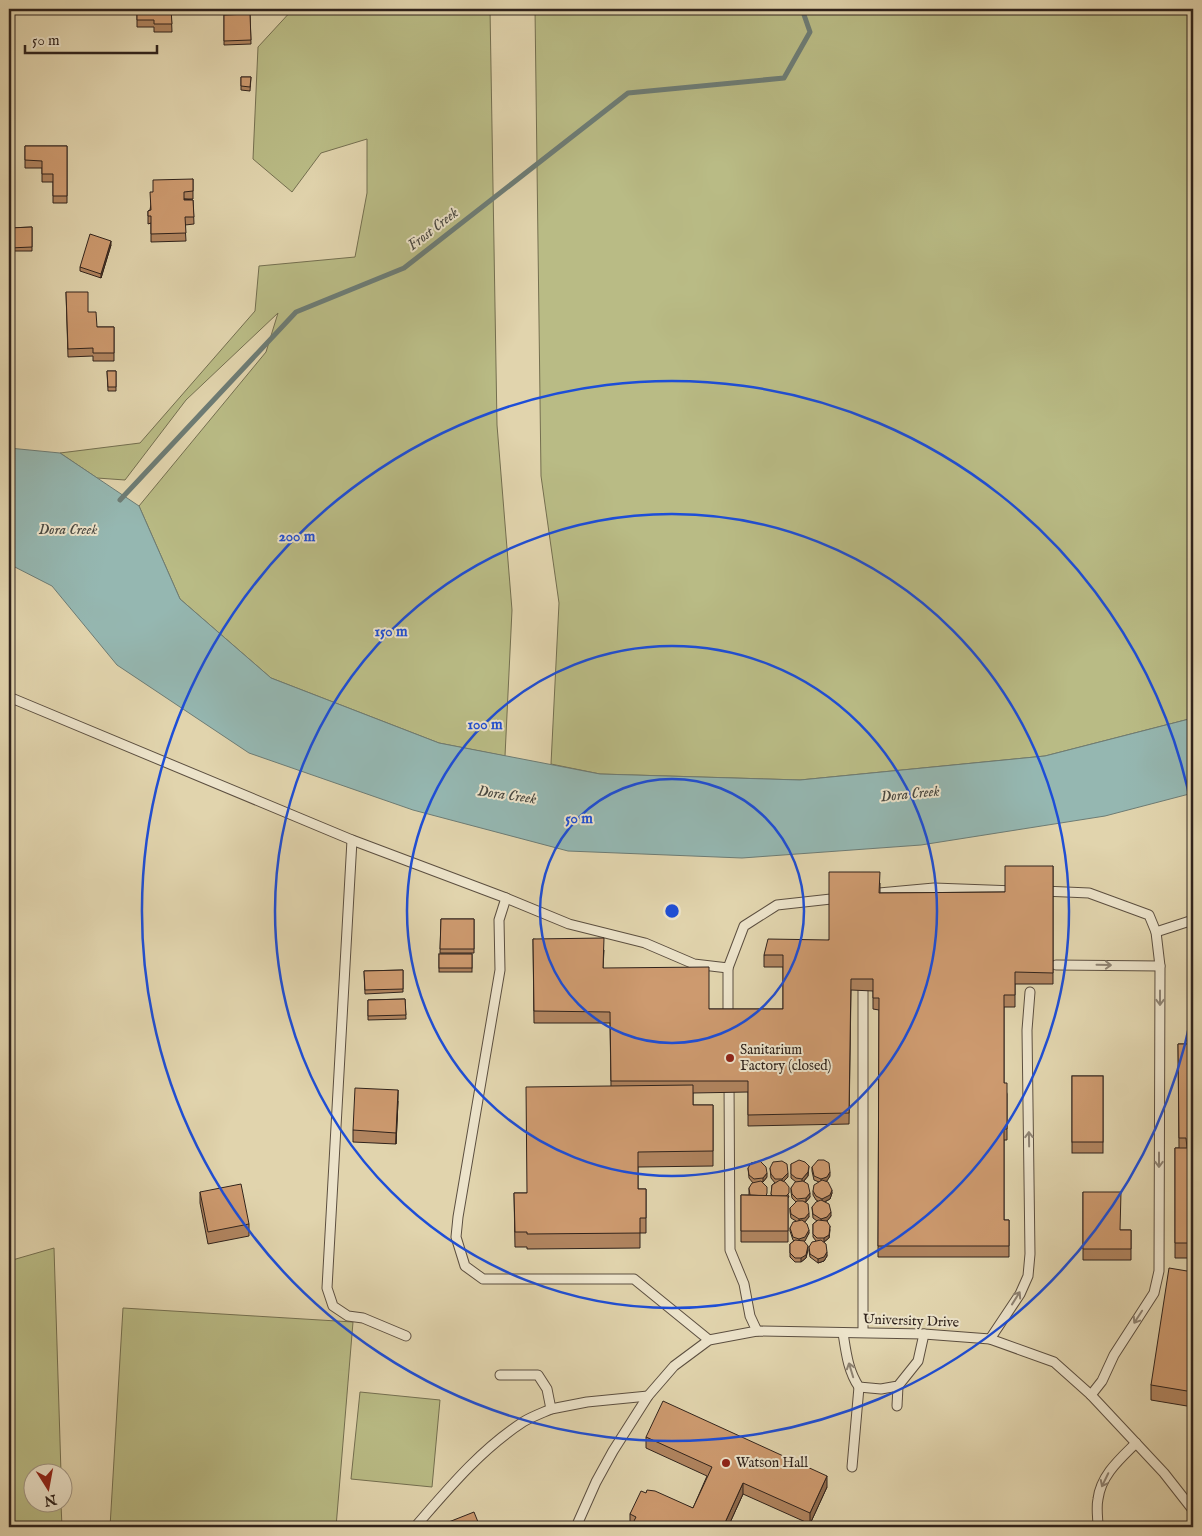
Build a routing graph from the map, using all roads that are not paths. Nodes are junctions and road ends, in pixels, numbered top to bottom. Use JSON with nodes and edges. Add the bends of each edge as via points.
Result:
{"nodes":[{"id":1,"x":9,"y":697,"type":"edge"},
{"id":2,"x":352,"y":840,"type":"junction"},
{"id":3,"x":845,"y":897,"type":"edge"},
{"id":4,"x":506,"y":898,"type":"junction"},
{"id":5,"x":863,"y":904,"type":"edge"},
{"id":6,"x":1193,"y":920,"type":"edge"},
{"id":7,"x":1156,"y":932,"type":"junction"},
{"id":8,"x":1056,"y":965,"type":"dead end"},
{"id":9,"x":1160,"y":966,"type":"junction"},
{"id":10,"x":728,"y":968,"type":"junction"},
{"id":11,"x":863,"y":974,"type":"edge"},
{"id":12,"x":1030,"y":992,"type":"dead end"},
{"id":13,"x":728,"y":1026,"type":"edge"},
{"id":14,"x":728,"y":1075,"type":"edge"},
{"id":15,"x":758,"y":1331,"type":"junction"},
{"id":16,"x":863,"y":1332,"type":"junction"},
{"id":17,"x":844,"y":1333,"type":"junction"},
{"id":18,"x":924,"y":1334,"type":"junction"},
{"id":19,"x":406,"y":1336,"type":"dead end"},
{"id":20,"x":990,"y":1339,"type":"junction"},
{"id":21,"x":709,"y":1340,"type":"junction"},
{"id":22,"x":500,"y":1375,"type":"dead end"},
{"id":23,"x":898,"y":1386,"type":"junction"},
{"id":24,"x":859,"y":1387,"type":"junction"},
{"id":25,"x":1091,"y":1395,"type":"junction"},
{"id":26,"x":648,"y":1396,"type":"junction"},
{"id":27,"x":897,"y":1406,"type":"dead end"},
{"id":28,"x":551,"y":1409,"type":"junction"},
{"id":29,"x":1136,"y":1443,"type":"junction"},
{"id":30,"x":852,"y":1467,"type":"dead end"},
{"id":31,"x":1193,"y":1510,"type":"edge"},
{"id":32,"x":415,"y":1527,"type":"edge"},
{"id":33,"x":576,"y":1527,"type":"edge"},
{"id":34,"x":1098,"y":1527,"type":"edge"}],
"edges":[{"from":1,"to":2,"type":"lane"},
{"from":2,"to":4,"type":"lane"},
{"from":2,"to":19,"type":"lane","via":[[326,1288],[333,1306],[348,1316],[363,1318]]},
{"from":3,"to":10,"type":"lane","via":[[777,905],[744,926]]},
{"from":4,"to":10,"type":"lane","via":[[569,924],[645,943],[694,964]]},
{"from":4,"to":21,"type":"lane","via":[[499,920],[500,970],[458,1217],[456,1237],[464,1266],[483,1279],[634,1279]]},
{"from":5,"to":7,"type":"lane","via":[[863,894],[934,888],[1089,893],[1148,915]]},
{"from":6,"to":7,"type":"lane"},
{"from":7,"to":9,"type":"lane"},
{"from":8,"to":9,"type":"lane","one_way":true},
{"from":9,"to":25,"type":"lane","one_way":true,"via":[[1159,1271],[1154,1294]]},
{"from":10,"to":13,"type":"lane"},
{"from":11,"to":16,"type":"lane"},
{"from":20,"to":12,"type":"lane","one_way":true,"via":[[1028,1276],[1027,1030]]},
{"from":14,"to":15,"type":"lane","via":[[730,1250],[744,1284],[750,1316]]},
{"from":15,"to":17,"type":"lane","name":"University Drive"},
{"from":15,"to":21,"type":"lane","name":"University Drive"},
{"from":16,"to":17,"type":"lane","name":"University Drive"},
{"from":16,"to":18,"type":"lane","name":"University Drive"},
{"from":24,"to":17,"type":"lane","one_way":true,"via":[[847,1357]]},
{"from":18,"to":20,"type":"lane","name":"University Drive"},
{"from":18,"to":23,"type":"lane","via":[[918,1361]]},
{"from":20,"to":25,"type":"lane","name":"University Drive","via":[[1054,1362]]},
{"from":21,"to":26,"type":"lane","name":"University Drive","via":[[674,1366]]},
{"from":22,"to":28,"type":"lane","via":[[538,1376],[547,1389]]},
{"from":23,"to":24,"type":"lane","via":[[881,1389]]},
{"from":23,"to":27,"type":"lane"},
{"from":24,"to":30,"type":"lane"},
{"from":25,"to":29,"type":"lane","name":"University Drive"},
{"from":26,"to":28,"type":"lane"},
{"from":26,"to":33,"type":"lane","name":"University Drive","via":[[613,1451]]},
{"from":28,"to":32,"type":"lane","via":[[523,1422],[482,1454],[457,1477]]},
{"from":29,"to":31,"type":"lane","name":"University Drive"},
{"from":29,"to":34,"type":"lane","one_way":true,"via":[[1105,1478],[1098,1498]]}]}
